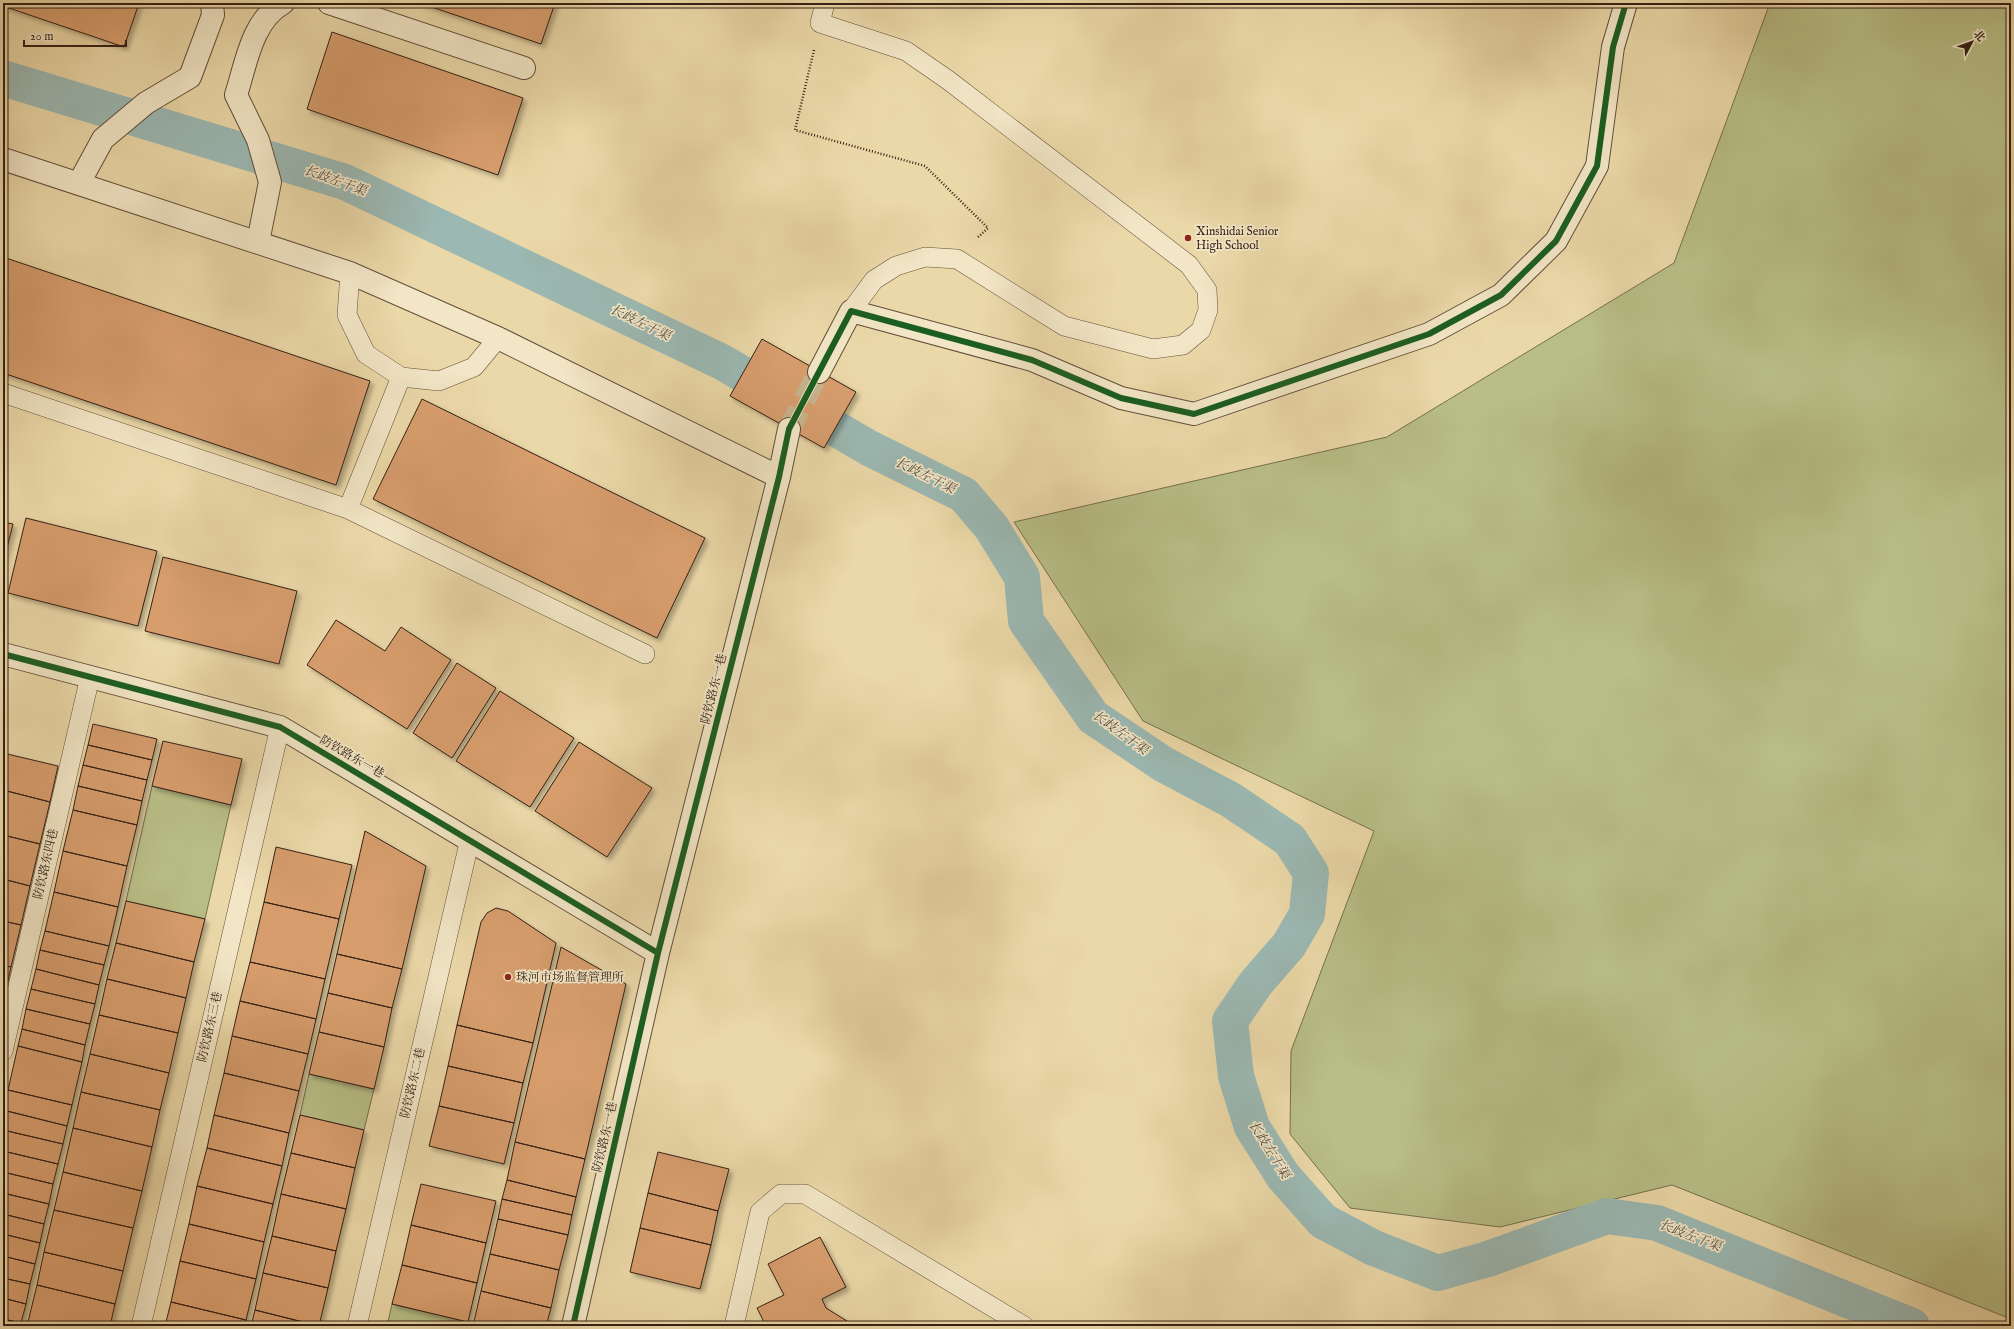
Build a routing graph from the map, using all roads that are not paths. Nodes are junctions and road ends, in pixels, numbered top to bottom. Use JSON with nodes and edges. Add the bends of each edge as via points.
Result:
{"nodes":[{"id":1,"x":212,"y":3,"type":"edge"},
{"id":2,"x":283,"y":3,"type":"edge"},
{"id":3,"x":329,"y":3,"type":"edge"},
{"id":4,"x":825,"y":3,"type":"edge"},
{"id":5,"x":1626,"y":3,"type":"edge"},
{"id":6,"x":524,"y":68,"type":"dead end"},
{"id":7,"x":3,"y":159,"type":"edge"},
{"id":8,"x":78,"y":183,"type":"junction"},
{"id":9,"x":258,"y":242,"type":"junction"},
{"id":10,"x":350,"y":273,"type":"junction"},
{"id":11,"x":851,"y":311,"type":"junction"},
{"id":12,"x":498,"y":338,"type":"junction"},
{"id":13,"x":820,"y":372,"type":"tunnel mouth"},
{"id":14,"x":401,"y":377,"type":"junction"},
{"id":15,"x":3,"y":393,"type":"edge"},
{"id":16,"x":790,"y":429,"type":"tunnel mouth"},
{"id":17,"x":779,"y":477,"type":"junction"},
{"id":18,"x":348,"y":508,"type":"junction"},
{"id":19,"x":3,"y":654,"type":"edge"},
{"id":20,"x":646,"y":654,"type":"dead end"},
{"id":21,"x":90,"y":677,"type":"junction"},
{"id":22,"x":280,"y":728,"type":"junction"},
{"id":23,"x":470,"y":839,"type":"junction"},
{"id":24,"x":658,"y":953,"type":"junction"},
{"id":25,"x":3,"y":1051,"type":"edge"},
{"id":26,"x":141,"y":1326,"type":"edge"},
{"id":27,"x":357,"y":1326,"type":"edge"},
{"id":28,"x":573,"y":1326,"type":"edge"},
{"id":29,"x":734,"y":1326,"type":"edge"},
{"id":30,"x":1024,"y":1326,"type":"edge"}],
"edges":[{"from":1,"to":8,"type":"street","via":[[213,16],[190,77],[146,103],[103,139]]},
{"from":2,"to":9,"type":"street","via":[[272,9],[256,32],[236,95],[258,140],[270,182]]},
{"from":3,"to":6,"type":"street"},
{"from":4,"to":11,"type":"lane","via":[[820,22],[906,51],[948,80],[1189,265],[1207,290],[1208,310],[1200,330],[1183,345],[1153,349],[1064,326],[957,259],[925,257],[896,266],[874,280]]},
{"from":5,"to":11,"type":"street","via":[[1613,47],[1597,166],[1556,241],[1501,295],[1430,334],[1194,414],[1121,398],[1032,360]]},
{"from":7,"to":8,"type":"street"},
{"from":8,"to":9,"type":"street"},
{"from":9,"to":10,"type":"street"},
{"from":10,"to":12,"type":"street"},
{"from":10,"to":14,"type":"lane","via":[[347,315],[366,354]]},
{"from":11,"to":13,"type":"street"},
{"from":12,"to":14,"type":"lane","via":[[474,366],[439,381]]},
{"from":12,"to":17,"type":"street"},
{"from":14,"to":18,"type":"lane"},
{"from":15,"to":18,"type":"lane"},
{"from":16,"to":17,"type":"street","name":"防钦路东一巷"},
{"from":17,"to":24,"type":"street","name":"防钦路东一巷"},
{"from":18,"to":20,"type":"lane"},
{"from":19,"to":21,"type":"street","name":"防钦路东一巷"},
{"from":21,"to":22,"type":"street","name":"防钦路东一巷"},
{"from":21,"to":25,"type":"lane","name":"防钦路东四巷"},
{"from":22,"to":23,"type":"street","name":"防钦路东一巷"},
{"from":22,"to":26,"type":"lane","name":"防钦路东三巷"},
{"from":23,"to":24,"type":"street","name":"防钦路东一巷"},
{"from":23,"to":27,"type":"lane","name":"防钦路东二巷"},
{"from":24,"to":28,"type":"street","name":"防钦路东一巷"},
{"from":29,"to":30,"type":"lane","via":[[760,1212],[781,1194],[805,1194]]}]}
